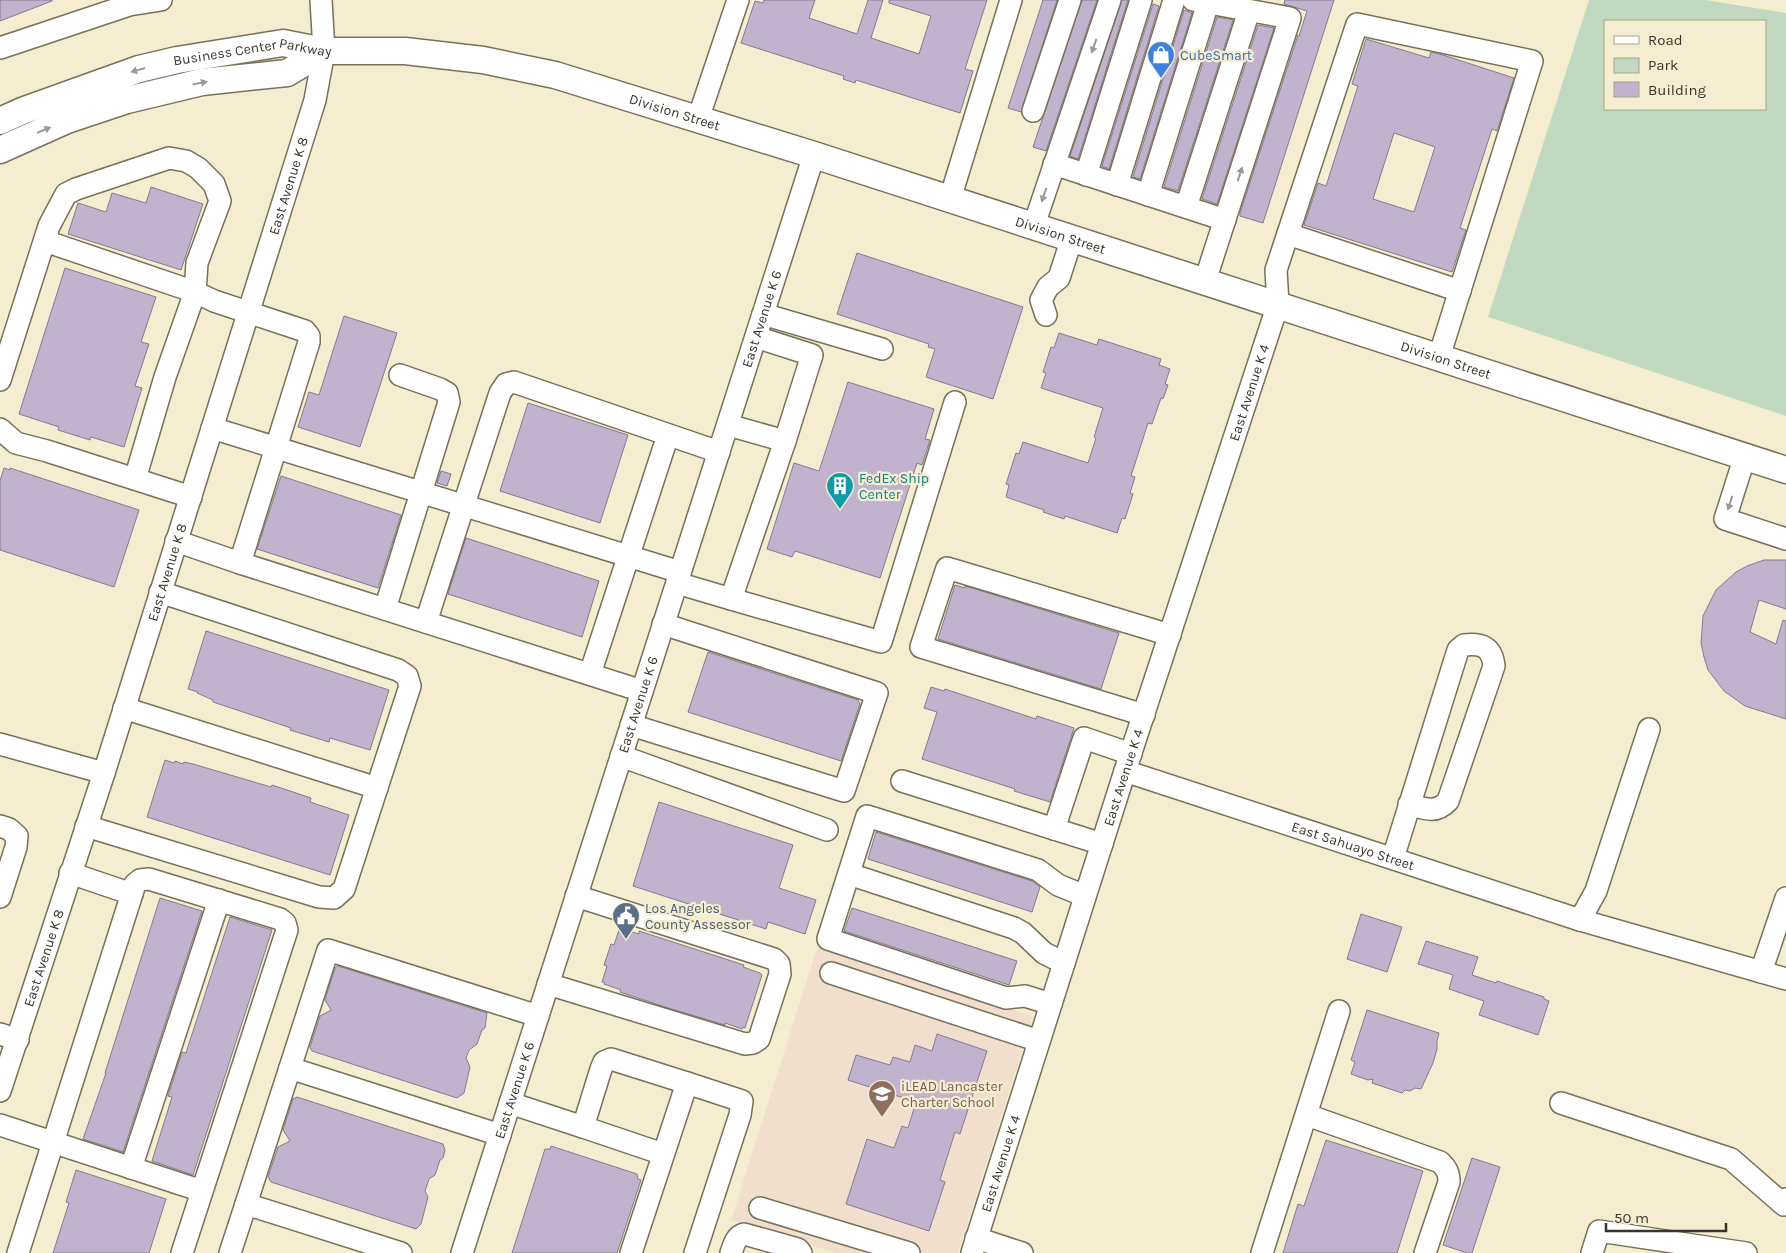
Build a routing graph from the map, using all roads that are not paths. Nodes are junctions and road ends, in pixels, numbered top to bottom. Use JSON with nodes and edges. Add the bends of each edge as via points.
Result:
{"nodes":[{"id":1,"x":160,"y":0,"type":"edge"},
{"id":2,"x":321,"y":0,"type":"edge"},
{"id":3,"x":738,"y":0,"type":"edge"},
{"id":4,"x":1011,"y":0,"type":"edge"},
{"id":5,"x":1070,"y":0,"type":"edge"},
{"id":6,"x":1110,"y":0,"type":"edge"},
{"id":7,"x":1141,"y":0,"type":"edge"},
{"id":8,"x":1174,"y":0,"type":"edge"},
{"id":9,"x":1201,"y":1,"type":"edge"},
{"id":10,"x":1249,"y":10,"type":"junction"},
{"id":11,"x":0,"y":48,"type":"edge"},
{"id":12,"x":324,"y":51,"type":"junction"},
{"id":13,"x":1033,"y":111,"type":"dead end"},
{"id":14,"x":698,"y":119,"type":"junction"},
{"id":15,"x":0,"y":121,"type":"edge"},
{"id":16,"x":0,"y":150,"type":"edge"},
{"id":17,"x":814,"y":155,"type":"junction"},
{"id":18,"x":1054,"y":164,"type":"junction"},
{"id":19,"x":1086,"y":175,"type":"junction"},
{"id":20,"x":1117,"y":185,"type":"junction"},
{"id":21,"x":1148,"y":195,"type":"junction"},
{"id":22,"x":950,"y":199,"type":"junction"},
{"id":23,"x":1186,"y":208,"type":"junction"},
{"id":24,"x":1225,"y":220,"type":"junction"},
{"id":25,"x":1034,"y":226,"type":"junction"},
{"id":26,"x":1288,"y":234,"type":"junction"},
{"id":27,"x":1072,"y":238,"type":"junction"},
{"id":28,"x":45,"y":241,"type":"junction"},
{"id":29,"x":1205,"y":281,"type":"junction"},
{"id":30,"x":1460,"y":291,"type":"junction"},
{"id":31,"x":195,"y":292,"type":"junction"},
{"id":32,"x":1278,"y":304,"type":"junction"},
{"id":33,"x":249,"y":312,"type":"junction"},
{"id":34,"x":763,"y":314,"type":"junction"},
{"id":35,"x":1046,"y":315,"type":"dead end"},
{"id":36,"x":756,"y":337,"type":"junction"},
{"id":37,"x":882,"y":349,"type":"dead end"},
{"id":38,"x":1439,"y":357,"type":"junction"},
{"id":39,"x":400,"y":375,"type":"dead end"},
{"id":40,"x":0,"y":380,"type":"edge"},
{"id":41,"x":955,"y":402,"type":"dead end"},
{"id":42,"x":728,"y":425,"type":"junction"},
{"id":43,"x":212,"y":428,"type":"junction"},
{"id":44,"x":0,"y":429,"type":"edge"},
{"id":45,"x":668,"y":435,"type":"junction"},
{"id":46,"x":785,"y":441,"type":"junction"},
{"id":47,"x":276,"y":448,"type":"junction"},
{"id":48,"x":719,"y":452,"type":"junction"},
{"id":49,"x":1745,"y":456,"type":"junction"},
{"id":50,"x":1786,"y":470,"type":"edge"},
{"id":51,"x":135,"y":479,"type":"junction"},
{"id":52,"x":422,"y":493,"type":"junction"},
{"id":53,"x":191,"y":497,"type":"junction"},
{"id":54,"x":464,"y":506,"type":"junction"},
{"id":55,"x":1786,"y":539,"type":"edge"},
{"id":56,"x":176,"y":542,"type":"junction"},
{"id":57,"x":627,"y":556,"type":"junction"},
{"id":58,"x":240,"y":563,"type":"junction"},
{"id":59,"x":679,"y":578,"type":"junction"},
{"id":60,"x":160,"y":592,"type":"junction"},
{"id":61,"x":731,"y":599,"type":"junction"},
{"id":62,"x":385,"y":609,"type":"junction"},
{"id":63,"x":426,"y":622,"type":"junction"},
{"id":64,"x":664,"y":624,"type":"junction"},
{"id":65,"x":1170,"y":636,"type":"junction"},
{"id":66,"x":590,"y":674,"type":"junction"},
{"id":67,"x":642,"y":691,"type":"junction"},
{"id":68,"x":124,"y":708,"type":"junction"},
{"id":69,"x":1144,"y":716,"type":"junction"},
{"id":70,"x":631,"y":725,"type":"junction"},
{"id":71,"x":1649,"y":729,"type":"dead end"},
{"id":72,"x":0,"y":744,"type":"edge"},
{"id":73,"x":621,"y":756,"type":"junction"},
{"id":74,"x":1128,"y":762,"type":"junction"},
{"id":75,"x":104,"y":773,"type":"junction"},
{"id":76,"x":902,"y":781,"type":"dead end"},
{"id":77,"x":377,"y":788,"type":"junction"},
{"id":78,"x":1409,"y":804,"type":"junction"},
{"id":79,"x":0,"y":826,"type":"edge"},
{"id":80,"x":86,"y":826,"type":"junction"},
{"id":81,"x":1054,"y":829,"type":"junction"},
{"id":82,"x":828,"y":830,"type":"dead end"},
{"id":83,"x":1102,"y":844,"type":"junction"},
{"id":84,"x":1393,"y":858,"type":"junction"},
{"id":85,"x":70,"y":873,"type":"junction"},
{"id":86,"x":849,"y":874,"type":"junction"},
{"id":87,"x":132,"y":894,"type":"junction"},
{"id":88,"x":576,"y":896,"type":"junction"},
{"id":89,"x":1085,"y":896,"type":"junction"},
{"id":90,"x":0,"y":898,"type":"edge"},
{"id":91,"x":1786,"y":898,"type":"edge"},
{"id":92,"x":220,"y":900,"type":"junction"},
{"id":93,"x":1580,"y":920,"type":"junction"},
{"id":94,"x":1782,"y":923,"type":"edge"},
{"id":95,"x":1064,"y":963,"type":"junction"},
{"id":96,"x":1761,"y":972,"type":"junction"},
{"id":97,"x":831,"y":973,"type":"dead end"},
{"id":98,"x":1786,"y":979,"type":"edge"},
{"id":99,"x":548,"y":984,"type":"junction"},
{"id":100,"x":1051,"y":1004,"type":"junction"},
{"id":101,"x":1339,"y":1011,"type":"dead end"},
{"id":102,"x":538,"y":1016,"type":"junction"},
{"id":103,"x":9,"y":1037,"type":"edge"},
{"id":104,"x":1039,"y":1041,"type":"junction"},
{"id":105,"x":290,"y":1068,"type":"junction"},
{"id":106,"x":687,"y":1083,"type":"junction"},
{"id":107,"x":0,"y":1091,"type":"edge"},
{"id":108,"x":510,"y":1103,"type":"junction"},
{"id":109,"x":1561,"y":1103,"type":"dead end"},
{"id":110,"x":1306,"y":1115,"type":"junction"},
{"id":111,"x":0,"y":1125,"type":"edge"},
{"id":112,"x":582,"y":1127,"type":"junction"},
{"id":113,"x":500,"y":1135,"type":"junction"},
{"id":114,"x":52,"y":1142,"type":"junction"},
{"id":115,"x":663,"y":1154,"type":"junction"},
{"id":116,"x":131,"y":1168,"type":"junction"},
{"id":117,"x":202,"y":1191,"type":"junction"},
{"id":118,"x":1785,"y":1203,"type":"edge"},
{"id":119,"x":246,"y":1204,"type":"junction"},
{"id":120,"x":760,"y":1208,"type":"dead end"},
{"id":121,"x":974,"y":1246,"type":"edge"},
{"id":122,"x":18,"y":1253,"type":"edge"},
{"id":123,"x":182,"y":1253,"type":"edge"},
{"id":124,"x":230,"y":1253,"type":"edge"},
{"id":125,"x":402,"y":1253,"type":"edge"},
{"id":126,"x":462,"y":1253,"type":"edge"},
{"id":127,"x":631,"y":1253,"type":"edge"},
{"id":128,"x":695,"y":1253,"type":"edge"},
{"id":129,"x":731,"y":1253,"type":"edge"},
{"id":130,"x":801,"y":1253,"type":"edge"},
{"id":131,"x":909,"y":1253,"type":"edge"},
{"id":132,"x":1022,"y":1253,"type":"edge"},
{"id":133,"x":1262,"y":1253,"type":"edge"},
{"id":134,"x":1425,"y":1253,"type":"edge"},
{"id":135,"x":1592,"y":1253,"type":"edge"},
{"id":136,"x":1746,"y":1253,"type":"edge"}],
"edges":[{"from":1,"to":11,"type":"street","via":[[129,5]]},
{"from":2,"to":12,"type":"street","name":"East Avenue K 8"},
{"from":3,"to":14,"type":"street"},
{"from":4,"to":22,"type":"street"},
{"from":5,"to":13,"type":"street"},
{"from":6,"to":18,"type":"street","one_way":true},
{"from":7,"to":19,"type":"street"},
{"from":8,"to":20,"type":"street"},
{"from":9,"to":10,"type":"street"},
{"from":9,"to":21,"type":"street"},
{"from":10,"to":23,"type":"street"},
{"from":24,"to":10,"type":"street","one_way":true,"via":[[1290,18]]},
{"from":12,"to":14,"type":"main road","name":"Division Street","via":[[405,51],[483,60],[555,75]]},
{"from":12,"to":15,"type":"main road","name":"Business Center Parkway","one_way":true,"via":[[283,43],[177,60],[104,81]]},
{"from":16,"to":12,"type":"main road","name":"Business Center Parkway","one_way":true,"via":[[68,120],[127,100],[202,82],[287,72]]},
{"from":12,"to":33,"type":"street","name":"East Avenue K 8","via":[[315,100]]},
{"from":14,"to":17,"type":"main road","name":"Division Street"},
{"from":17,"to":22,"type":"main road","name":"Division Street"},
{"from":17,"to":34,"type":"street","name":"East Avenue K 6"},
{"from":18,"to":19,"type":"street"},
{"from":18,"to":25,"type":"street","one_way":true},
{"from":19,"to":20,"type":"street"},
{"from":20,"to":21,"type":"street"},
{"from":21,"to":23,"type":"street"},
{"from":22,"to":25,"type":"main road","name":"Division Street"},
{"from":23,"to":24,"type":"street"},
{"from":24,"to":29,"type":"street"},
{"from":25,"to":27,"type":"main road","name":"Division Street"},
{"from":26,"to":30,"type":"street"},
{"from":26,"to":30,"type":"street","via":[[1356,24],[1532,61]]},
{"from":26,"to":32,"type":"street","via":[[1276,270]]},
{"from":27,"to":29,"type":"main road","name":"Division Street"},
{"from":27,"to":35,"type":"street","via":[[1059,278],[1041,300]]},
{"from":28,"to":31,"type":"street"},
{"from":28,"to":31,"type":"street","via":[[66,194],[169,158],[186,161],[214,184],[220,201],[197,263]]},
{"from":28,"to":40,"type":"street"},
{"from":29,"to":32,"type":"main road","name":"Division Street"},
{"from":30,"to":38,"type":"street"},
{"from":31,"to":33,"type":"street"},
{"from":31,"to":51,"type":"street","via":[[165,377]]},
{"from":32,"to":38,"type":"main road","name":"Division Street"},
{"from":32,"to":65,"type":"street","name":"East Avenue K 4"},
{"from":33,"to":43,"type":"street","name":"East Avenue K 8"},
{"from":33,"to":47,"type":"street","via":[[305,331],[309,336]]},
{"from":34,"to":36,"type":"street","name":"East Avenue K 6"},
{"from":34,"to":37,"type":"street"},
{"from":36,"to":42,"type":"street","name":"East Avenue K 6"},
{"from":36,"to":46,"type":"street","via":[[812,355]]},
{"from":38,"to":49,"type":"main road","name":"Division Street"},
{"from":39,"to":52,"type":"street","via":[[440,389],[447,393],[449,402]]},
{"from":41,"to":61,"type":"street","via":[[881,642]]},
{"from":42,"to":46,"type":"street"},
{"from":42,"to":48,"type":"street","name":"East Avenue K 6"},
{"from":43,"to":47,"type":"street"},
{"from":43,"to":53,"type":"street","name":"East Avenue K 8"},
{"from":44,"to":51,"type":"street","via":[[16,443]]},
{"from":45,"to":48,"type":"street"},
{"from":45,"to":54,"type":"street","via":[[514,382],[506,384],[500,393]]},
{"from":45,"to":57,"type":"street"},
{"from":46,"to":61,"type":"street"},
{"from":47,"to":52,"type":"street"},
{"from":47,"to":58,"type":"street"},
{"from":48,"to":59,"type":"street","name":"East Avenue K 6"},
{"from":49,"to":50,"type":"main road","name":"Division Street"},
{"from":49,"to":55,"type":"street","one_way":true,"via":[[1725,519]]},
{"from":51,"to":53,"type":"street"},
{"from":52,"to":54,"type":"street"},
{"from":52,"to":62,"type":"street"},
{"from":53,"to":56,"type":"street","name":"East Avenue K 8"},
{"from":54,"to":57,"type":"street"},
{"from":54,"to":63,"type":"street"},
{"from":56,"to":58,"type":"street"},
{"from":56,"to":60,"type":"street","name":"East Avenue K 8"},
{"from":57,"to":59,"type":"street"},
{"from":57,"to":66,"type":"street"},
{"from":58,"to":62,"type":"street"},
{"from":59,"to":61,"type":"street"},
{"from":59,"to":64,"type":"street","name":"East Avenue K 6"},
{"from":60,"to":68,"type":"street","name":"East Avenue K 8"},
{"from":60,"to":77,"type":"street","via":[[398,670],[407,676],[410,686]]},
{"from":62,"to":63,"type":"street"},
{"from":63,"to":66,"type":"street"},
{"from":64,"to":67,"type":"street","name":"East Avenue K 6"},
{"from":64,"to":70,"type":"street","via":[[877,692],[844,791]]},
{"from":65,"to":69,"type":"street","name":"East Avenue K 4"},
{"from":65,"to":69,"type":"street","via":[[947,568],[922,648]]},
{"from":66,"to":67,"type":"street"},
{"from":67,"to":70,"type":"street","name":"East Avenue K 6"},
{"from":68,"to":75,"type":"street","name":"East Avenue K 8"},
{"from":68,"to":77,"type":"street"},
{"from":69,"to":74,"type":"street","name":"East Avenue K 4"},
{"from":70,"to":73,"type":"street","name":"East Avenue K 6"},
{"from":71,"to":93,"type":"street","via":[[1596,891]]},
{"from":72,"to":75,"type":"street"},
{"from":73,"to":82,"type":"street"},
{"from":73,"to":88,"type":"street","name":"East Avenue K 6"},
{"from":74,"to":81,"type":"street","name":"East Sahuayo Street","via":[[1084,738]]},
{"from":74,"to":83,"type":"street","name":"East Avenue K 4"},
{"from":74,"to":84,"type":"street","name":"East Sahuayo Street"},
{"from":75,"to":80,"type":"street","name":"East Avenue K 8"},
{"from":76,"to":81,"type":"street"},
{"from":77,"to":80,"type":"street","via":[[344,889],[334,898],[319,897]]},
{"from":78,"to":78,"type":"street","via":[[1458,650],[1464,644],[1485,647],[1493,657],[1494,666],[1448,801],[1435,810]]},
{"from":78,"to":84,"type":"street"},
{"from":79,"to":90,"type":"street","via":[[17,836]]},
{"from":80,"to":85,"type":"street","name":"East Avenue K 8"},
{"from":81,"to":83,"type":"street"},
{"from":83,"to":89,"type":"street","name":"East Avenue K 4"},
{"from":84,"to":93,"type":"street","name":"East Sahuayo Street"},
{"from":85,"to":87,"type":"street"},
{"from":85,"to":103,"type":"street","name":"East Avenue K 8"},
{"from":86,"to":89,"type":"street","via":[[867,816],[1038,870],[1058,884]]},
{"from":86,"to":95,"type":"street","via":[[1014,928],[1044,953]]},
{"from":86,"to":100,"type":"street","via":[[828,939],[1006,998],[1025,996]]},
{"from":87,"to":92,"type":"street","via":[[135,884],[148,879]]},
{"from":87,"to":114,"type":"street"},
{"from":88,"to":99,"type":"street","name":"East Avenue K 6"},
{"from":88,"to":99,"type":"street","via":[[774,959],[779,964],[780,974],[759,1039],[745,1044]]},
{"from":89,"to":95,"type":"street","name":"East Avenue K 4"},
{"from":91,"to":94,"type":"street"},
{"from":92,"to":116,"type":"street"},
{"from":92,"to":117,"type":"street","via":[[280,919],[287,930]]},
{"from":93,"to":96,"type":"street","name":"East Sahuayo Street"},
{"from":94,"to":96,"type":"street"},
{"from":95,"to":100,"type":"street","name":"East Avenue K 4"},
{"from":96,"to":98,"type":"street","name":"East Sahuayo Street"},
{"from":97,"to":104,"type":"street"},
{"from":99,"to":102,"type":"street","name":"East Avenue K 6"},
{"from":100,"to":104,"type":"street","name":"East Avenue K 4"},
{"from":101,"to":110,"type":"street"},
{"from":102,"to":105,"type":"street","via":[[328,950]]},
{"from":102,"to":108,"type":"street","name":"East Avenue K 6"},
{"from":103,"to":107,"type":"street","name":"East Avenue K 8"},
{"from":104,"to":121,"type":"street","name":"East Avenue K 4"},
{"from":105,"to":113,"type":"street"},
{"from":105,"to":119,"type":"street"},
{"from":106,"to":112,"type":"street","via":[[611,1059],[604,1062]]},
{"from":106,"to":115,"type":"street"},
{"from":106,"to":128,"type":"street","via":[[742,1101]]},
{"from":108,"to":112,"type":"street"},
{"from":108,"to":113,"type":"street","name":"East Avenue K 6"},
{"from":109,"to":118,"type":"street","via":[[1731,1159]]},
{"from":110,"to":133,"type":"street"},
{"from":110,"to":134,"type":"street","via":[[1440,1162],[1447,1168],[1449,1182]]},
{"from":111,"to":114,"type":"street"},
{"from":112,"to":115,"type":"street"},
{"from":113,"to":126,"type":"street","name":"East Avenue K 6"},
{"from":114,"to":116,"type":"street"},
{"from":114,"to":122,"type":"street"},
{"from":115,"to":127,"type":"street"},
{"from":116,"to":117,"type":"street"},
{"from":117,"to":123,"type":"street"},
{"from":119,"to":124,"type":"street"},
{"from":119,"to":125,"type":"street"},
{"from":120,"to":131,"type":"street"},
{"from":121,"to":132,"type":"street"},
{"from":129,"to":130,"type":"street","via":[[734,1242],[744,1234],[798,1249]]},
{"from":135,"to":136,"type":"street","via":[[1599,1231]]}]}
